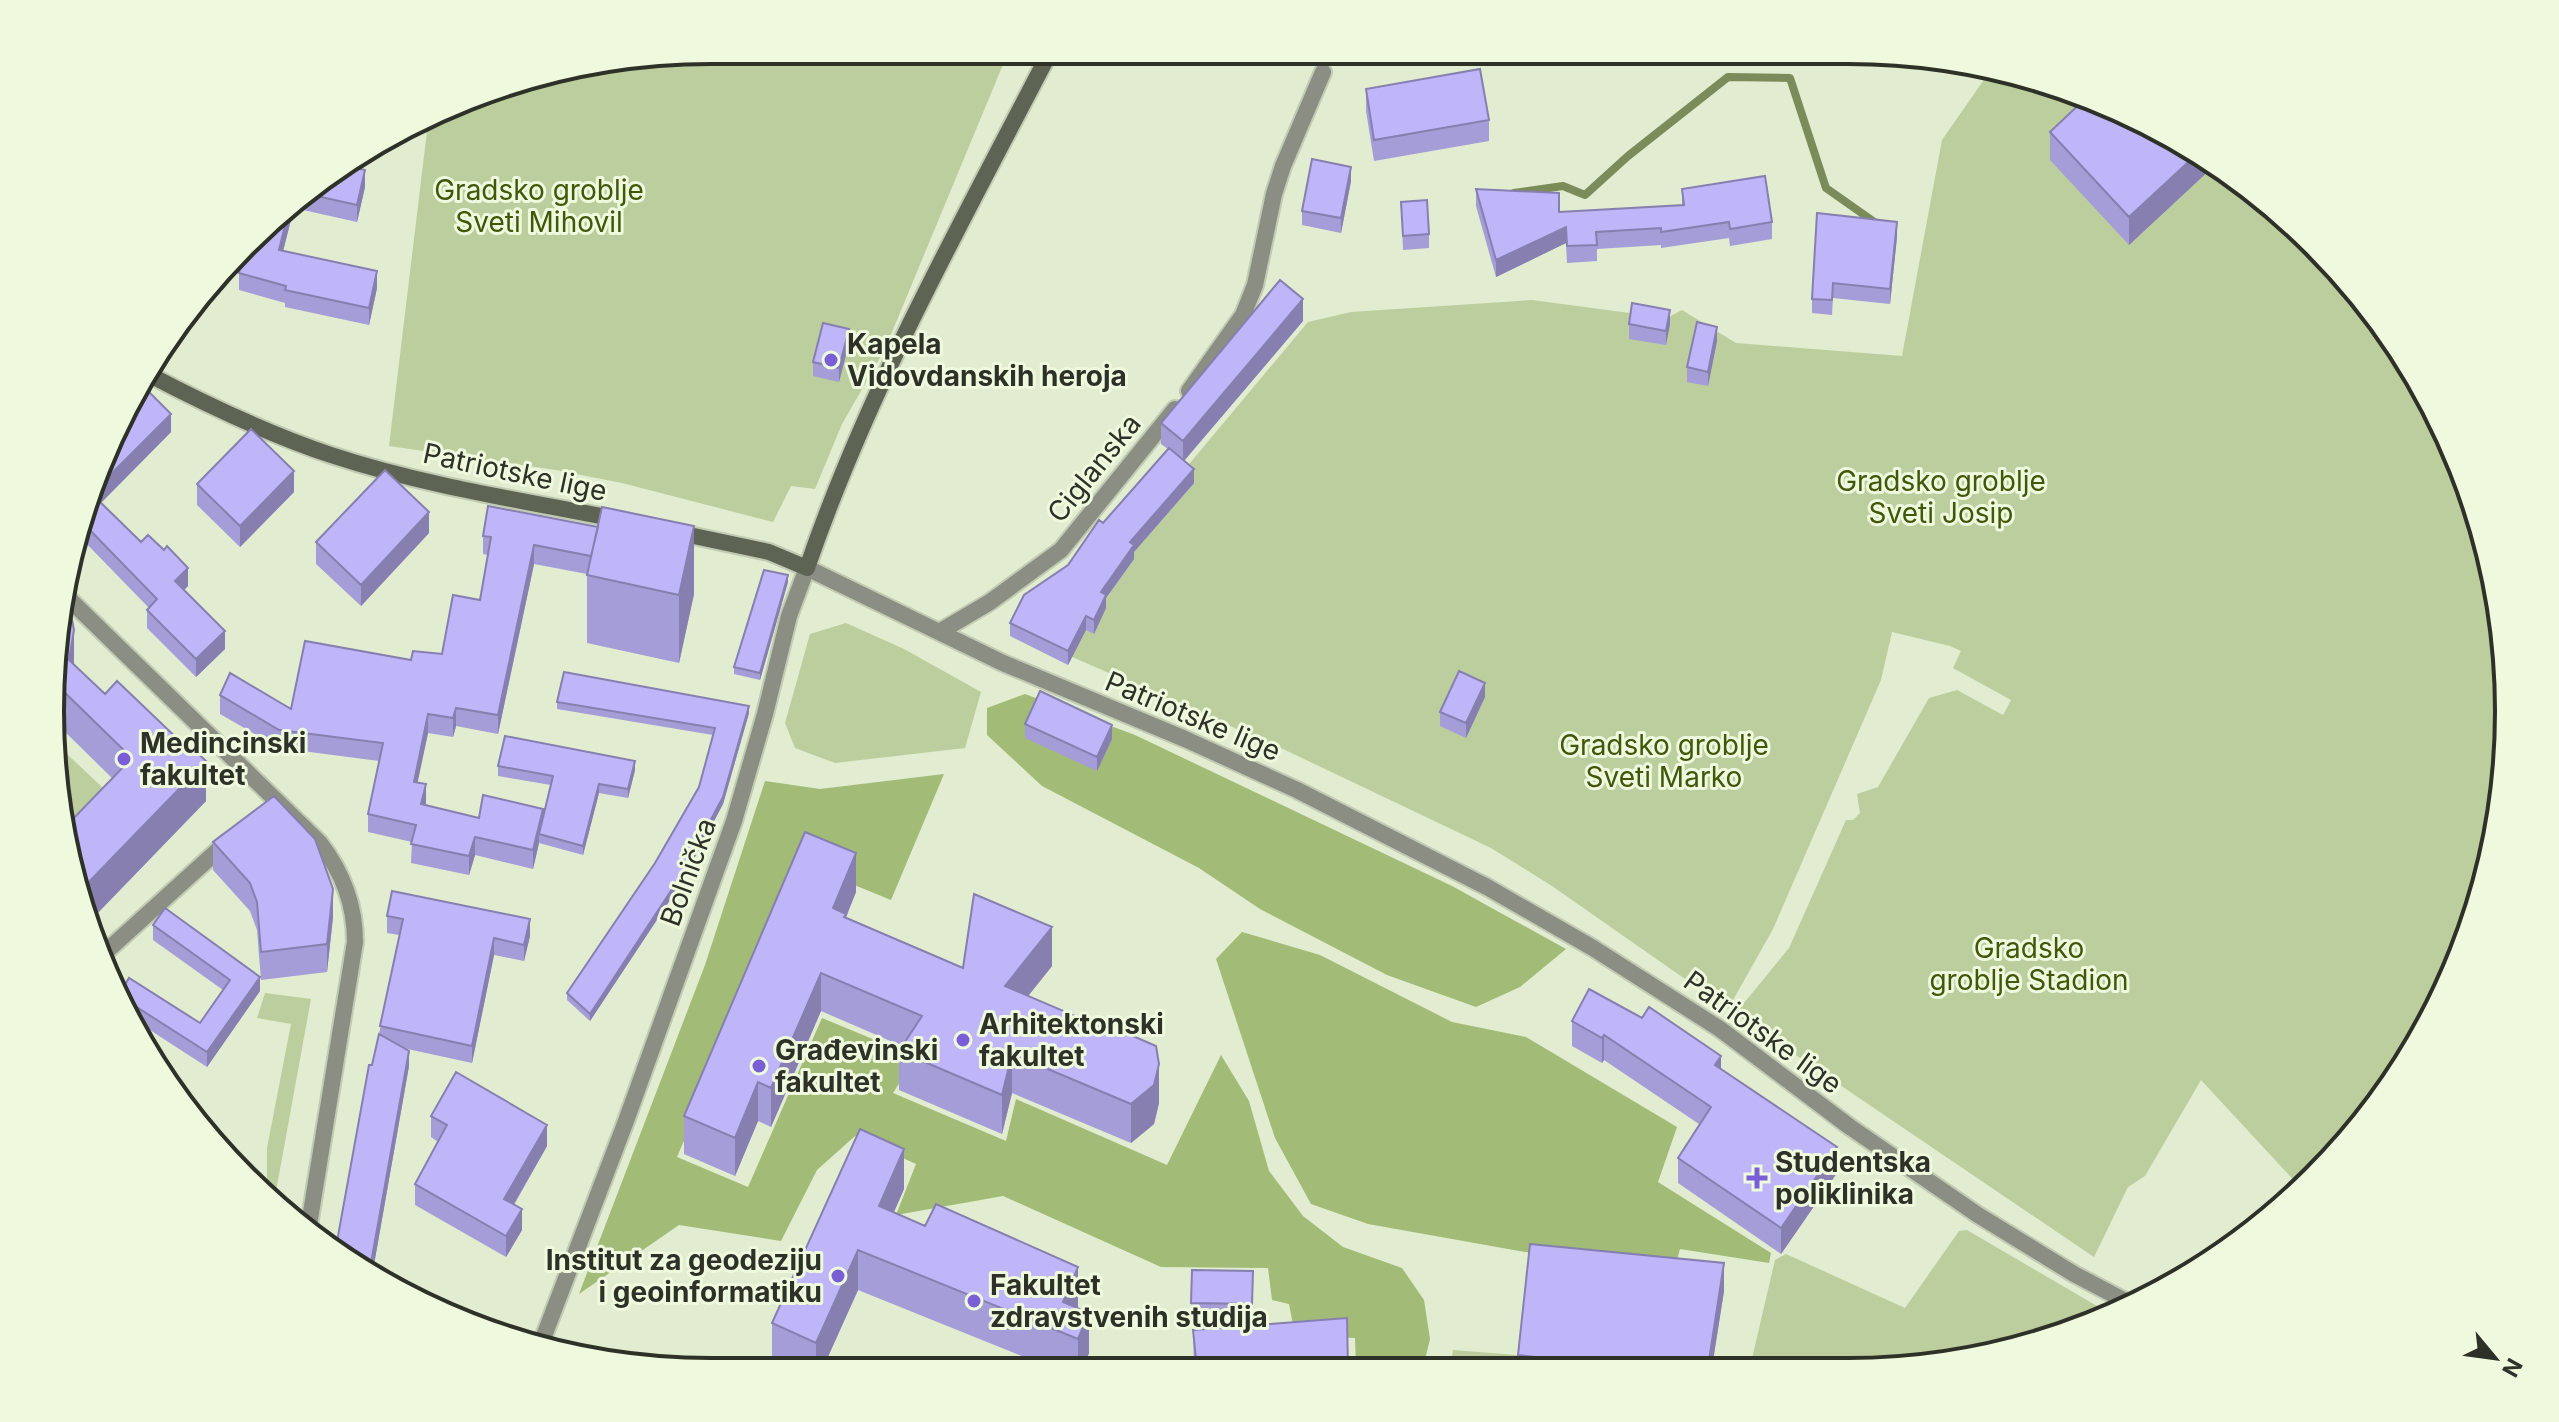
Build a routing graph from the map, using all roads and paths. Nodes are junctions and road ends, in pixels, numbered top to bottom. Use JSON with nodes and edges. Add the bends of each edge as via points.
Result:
{"nodes":[{"id":1,"x":1044,"y":64,"type":"edge"},
{"id":2,"x":1323,"y":72,"type":"dead end"},
{"id":3,"x":157,"y":378,"type":"edge"},
{"id":4,"x":807,"y":568,"type":"junction"},
{"id":5,"x":73,"y":603,"type":"edge"},
{"id":6,"x":941,"y":631,"type":"junction"},
{"id":7,"x":235,"y":836,"type":"edge"},
{"id":8,"x":109,"y":949,"type":"edge"},
{"id":9,"x":310,"y":1218,"type":"edge"},
{"id":10,"x":2119,"y":1298,"type":"edge"},
{"id":11,"x":547,"y":1329,"type":"junction"},
{"id":12,"x":544,"y":1336,"type":"edge"},
{"id":13,"x":547,"y":1337,"type":"edge"}],
"edges":[{"from":1,"to":4,"type":"main road","name":"Bolnička","via":[[895,353],[830,501]]},
{"from":2,"to":6,"type":"street","name":"Ciglanska","via":[[1283,166],[1253,292],[1225,343],[1061,550]]},
{"from":3,"to":4,"type":"main road","name":"Patriotske lige","via":[[331,455],[393,473],[769,552]]},
{"from":4,"to":6,"type":"street","name":"Patriotske lige"},
{"from":4,"to":11,"type":"street","name":"Bolnička","via":[[734,821]]},
{"from":5,"to":9,"type":"street","via":[[274,806],[320,843],[344,880],[355,942]]},
{"from":6,"to":10,"type":"street","name":"Patriotske lige","via":[[1297,790],[1487,887],[1720,1029],[1978,1215]]},
{"from":7,"to":8,"type":"street"},
{"from":11,"to":12,"type":"street","name":"Bolnička"},
{"from":11,"to":13,"type":"street","name":"Bolnička"}]}
